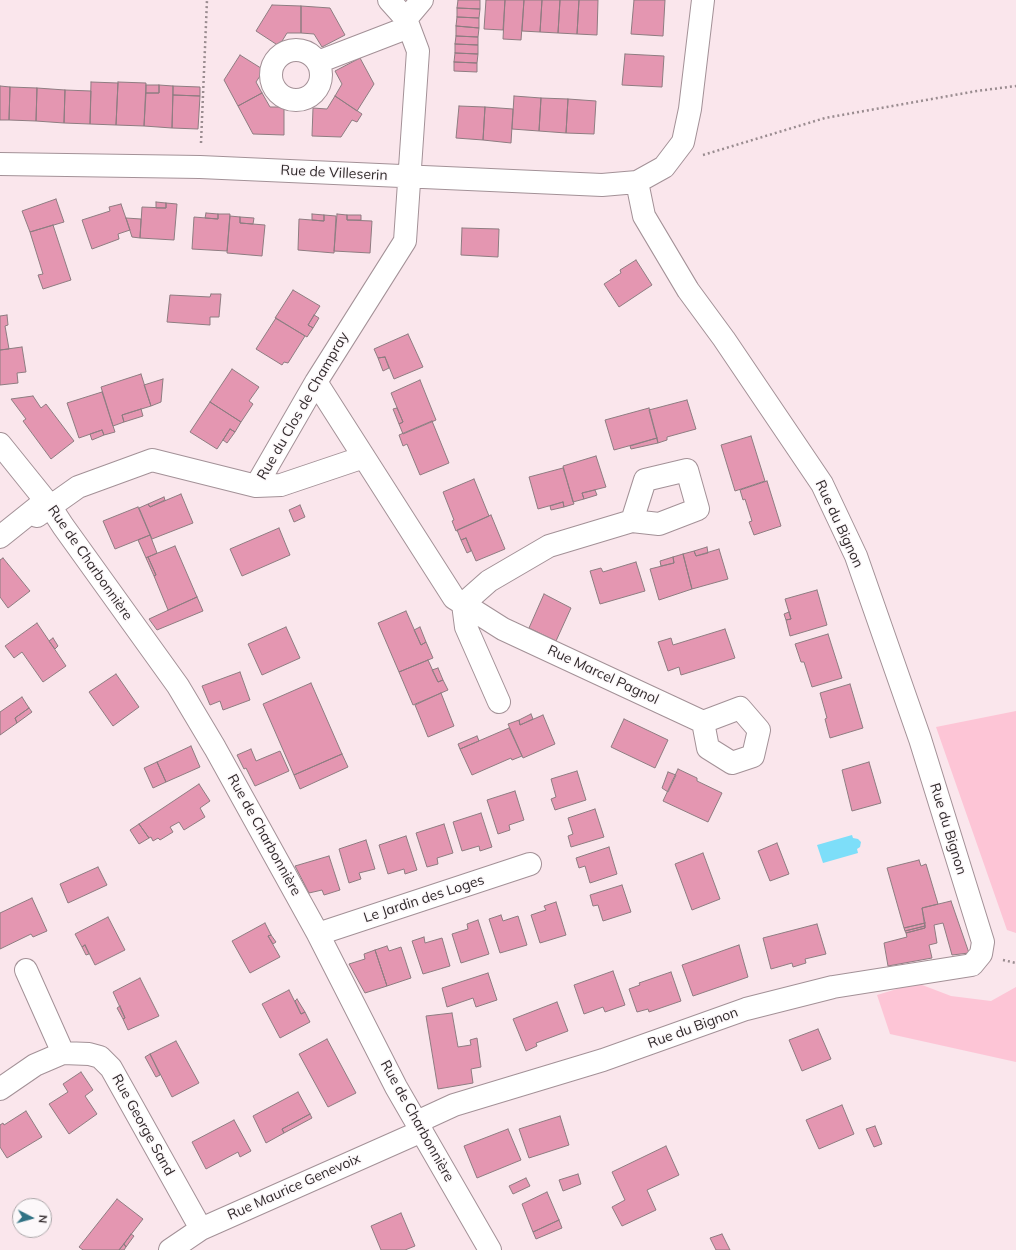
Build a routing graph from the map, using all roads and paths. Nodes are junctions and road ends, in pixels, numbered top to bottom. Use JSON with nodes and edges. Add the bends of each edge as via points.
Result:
{"nodes":[{"id":1,"x":207,"y":0,"type":"edge"},
{"id":2,"x":388,"y":0,"type":"edge"},
{"id":3,"x":422,"y":0,"type":"edge"},
{"id":4,"x":703,"y":0,"type":"edge"},
{"id":5,"x":408,"y":23,"type":"junction"},
{"id":6,"x":318,"y":62,"type":"dead end"},
{"id":7,"x":1016,"y":86,"type":"edge"},
{"id":8,"x":701,"y":156,"type":"dead end"},
{"id":9,"x":0,"y":164,"type":"edge"},
{"id":10,"x":200,"y":167,"type":"junction"},
{"id":11,"x":410,"y":176,"type":"junction"},
{"id":12,"x":637,"y":182,"type":"junction"},
{"id":13,"x":316,"y":382,"type":"junction"},
{"id":14,"x":0,"y":444,"type":"edge"},
{"id":15,"x":364,"y":457,"type":"junction"},
{"id":16,"x":256,"y":486,"type":"junction"},
{"id":17,"x":44,"y":507,"type":"junction"},
{"id":18,"x":632,"y":521,"type":"dead end"},
{"id":19,"x":0,"y":537,"type":"edge"},
{"id":20,"x":463,"y":604,"type":"junction"},
{"id":21,"x":499,"y":702,"type":"dead end"},
{"id":22,"x":703,"y":722,"type":"dead end"},
{"id":23,"x":530,"y":864,"type":"dead end"},
{"id":24,"x":318,"y":934,"type":"junction"},
{"id":25,"x":26,"y":970,"type":"dead end"},
{"id":26,"x":63,"y":1053,"type":"junction"},
{"id":27,"x":0,"y":1088,"type":"edge"},
{"id":28,"x":419,"y":1126,"type":"junction"},
{"id":29,"x":201,"y":1229,"type":"junction"},
{"id":30,"x":170,"y":1250,"type":"edge"},
{"id":31,"x":490,"y":1250,"type":"edge"}],
"edges":[{"from":1,"to":10,"type":"path"},
{"from":2,"to":5,"type":"street"},
{"from":3,"to":5,"type":"street"},
{"from":4,"to":12,"type":"street","name":"Rue de Villeserin","via":[[690,109],[683,142],[664,167]]},
{"from":5,"to":6,"type":"street"},
{"from":5,"to":11,"type":"street","name":"Rue du Clos de Champray","via":[[418,51]]},
{"from":7,"to":8,"type":"path","via":[[825,118]]},
{"from":9,"to":10,"type":"street","name":"Rue de Villeserin"},
{"from":10,"to":11,"type":"street","name":"Rue de Villeserin"},
{"from":11,"to":12,"type":"street","name":"Rue de Villeserin","via":[[602,185]]},
{"from":11,"to":13,"type":"street","name":"Rue du Clos de Champray","via":[[405,241]]},
{"from":12,"to":28,"type":"street","name":"Rue du Bignon","via":[[644,216],[688,290],[822,484],[856,556],[922,747],[983,942],[981,954],[972,965],[833,987],[746,1009],[603,1060],[454,1105]]},
{"from":13,"to":15,"type":"street","name":"Rue Marcel Pagnol"},
{"from":13,"to":16,"type":"street","name":"Rue du Clos de Champray"},
{"from":14,"to":17,"type":"street","name":"Rue de Charbonnière"},
{"from":15,"to":16,"type":"street","via":[[281,485]]},
{"from":15,"to":20,"type":"street","name":"Rue Marcel Pagnol","via":[[454,598]]},
{"from":16,"to":17,"type":"street","name":"Rue du Clos de Champray","via":[[152,460],[78,487]]},
{"from":17,"to":19,"type":"street","name":"Rue du Clos de Champray"},
{"from":17,"to":24,"type":"street","name":"Rue de Charbonnière","via":[[63,526],[178,686]]},
{"from":18,"to":20,"type":"street","via":[[549,546],[489,581]]},
{"from":20,"to":21,"type":"street","via":[[466,627]]},
{"from":20,"to":22,"type":"street","name":"Rue Marcel Pagnol","via":[[503,629]]},
{"from":23,"to":24,"type":"street","name":"Le Jardin des Loges"},
{"from":24,"to":28,"type":"street","name":"Rue de Charbonnière","via":[[396,1087]]},
{"from":25,"to":26,"type":"street"},
{"from":26,"to":27,"type":"street","name":"Rue George Sand","via":[[35,1065]]},
{"from":26,"to":29,"type":"street","name":"Rue George Sand","via":[[100,1057],[111,1068]]},
{"from":28,"to":29,"type":"street","name":"Rue Maurice Genevoix"},
{"from":28,"to":31,"type":"street","name":"Rue de Charbonnière"},
{"from":29,"to":30,"type":"street","name":"Rue Maurice Genevoix"}]}
